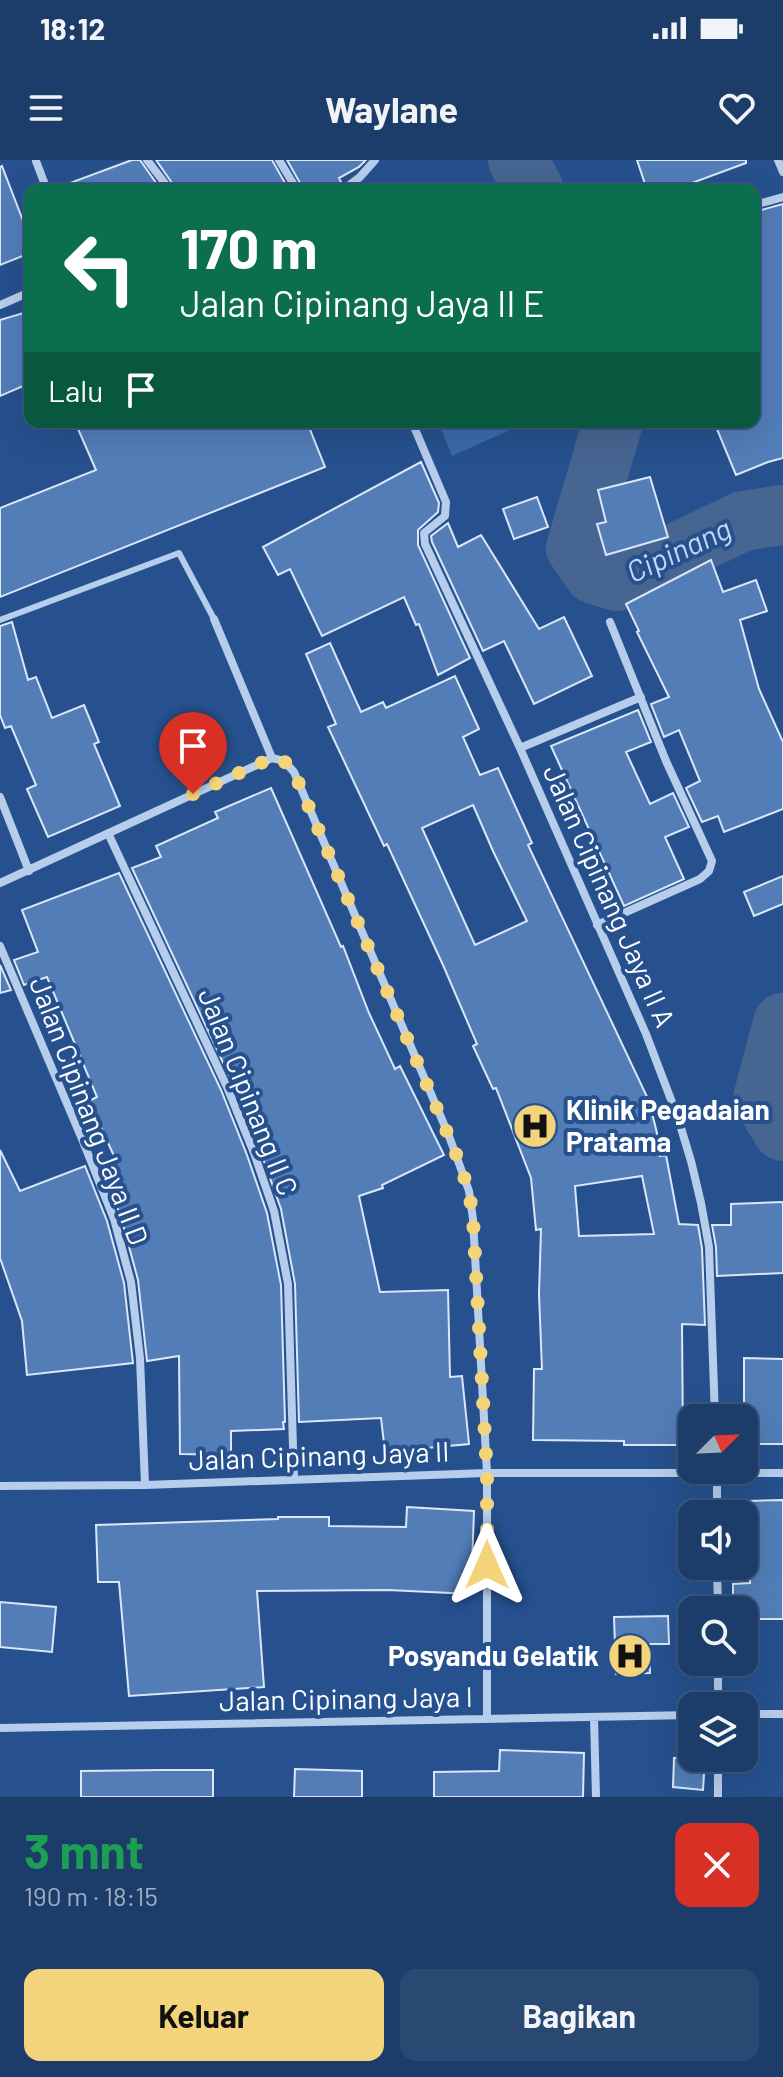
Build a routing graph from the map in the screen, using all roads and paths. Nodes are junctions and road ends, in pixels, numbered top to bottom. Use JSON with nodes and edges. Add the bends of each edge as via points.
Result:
{"nodes":[{"id":1,"x":36,"y":160,"type":"edge"},
{"id":2,"x":147,"y":160,"type":"edge"},
{"id":3,"x":279,"y":160,"type":"edge"},
{"id":4,"x":375,"y":160,"type":"edge"},
{"id":5,"x":778,"y":160,"type":"edge"},
{"id":6,"x":783,"y":172,"type":"edge"},
{"id":7,"x":45,"y":184,"type":"edge"},
{"id":8,"x":165,"y":184,"type":"edge"},
{"id":9,"x":293,"y":184,"type":"edge"},
{"id":10,"x":351,"y":184,"type":"edge"},
{"id":11,"x":783,"y":197,"type":"edge"},
{"id":12,"x":760,"y":203,"type":"edge"},
{"id":13,"x":24,"y":295,"type":"edge"},
{"id":14,"x":0,"y":305,"type":"edge"},
{"id":15,"x":415,"y":428,"type":"edge"},
{"id":16,"x":214,"y":619,"type":"joint"},
{"id":17,"x":0,"y":620,"type":"edge"},
{"id":18,"x":610,"y":622,"type":"dead end"},
{"id":19,"x":641,"y":697,"type":"junction"},
{"id":20,"x":520,"y":748,"type":"junction"},
{"id":21,"x":272,"y":758,"type":"junction"},
{"id":22,"x":0,"y":797,"type":"edge"},
{"id":23,"x":108,"y":833,"type":"junction"},
{"id":24,"x":29,"y":871,"type":"junction"},
{"id":25,"x":0,"y":883,"type":"edge"},
{"id":26,"x":597,"y":925,"type":"junction"},
{"id":27,"x":0,"y":946,"type":"edge"},
{"id":28,"x":715,"y":1404,"type":"edge"},
{"id":29,"x":678,"y":1472,"type":"edge"},
{"id":30,"x":487,"y":1473,"type":"junction"},
{"id":31,"x":758,"y":1473,"type":"edge"},
{"id":32,"x":783,"y":1473,"type":"edge"},
{"id":33,"x":294,"y":1479,"type":"junction"},
{"id":34,"x":145,"y":1485,"type":"junction"},
{"id":35,"x":0,"y":1486,"type":"edge"},
{"id":36,"x":758,"y":1714,"type":"edge"},
{"id":37,"x":783,"y":1714,"type":"edge"},
{"id":38,"x":678,"y":1715,"type":"edge"},
{"id":39,"x":594,"y":1717,"type":"junction"},
{"id":40,"x":487,"y":1718,"type":"junction"},
{"id":41,"x":0,"y":1728,"type":"edge"},
{"id":42,"x":718,"y":1772,"type":"edge"},
{"id":43,"x":596,"y":1797,"type":"edge"},
{"id":44,"x":718,"y":1797,"type":"edge"}],
"edges":[{"from":1,"to":7,"type":"street"},
{"from":2,"to":8,"type":"street"},
{"from":3,"to":9,"type":"street"},
{"from":4,"to":10,"type":"street"},
{"from":5,"to":6,"type":"street"},
{"from":11,"to":12,"type":"street"},
{"from":13,"to":14,"type":"street"},
{"from":15,"to":20,"type":"street","name":"Jalan Cipinang Jaya II A","via":[[446,502],[445,516],[424,533],[425,544]]},
{"from":16,"to":17,"type":"lane","via":[[179,553]]},
{"from":16,"to":21,"type":"street"},
{"from":18,"to":19,"type":"street"},
{"from":19,"to":20,"type":"street"},
{"from":19,"to":26,"type":"street","via":[[712,861],[700,879]]},
{"from":20,"to":26,"type":"street","name":"Jalan Cipinang Jaya II A"},
{"from":21,"to":23,"type":"street"},
{"from":21,"to":30,"type":"street","via":[[294,772],[469,1191]]},
{"from":22,"to":24,"type":"street"},
{"from":23,"to":24,"type":"street"},
{"from":23,"to":33,"type":"street","name":"Jalan Cipinang II C","via":[[227,1087],[274,1211],[288,1284]]},
{"from":24,"to":25,"type":"street"},
{"from":26,"to":28,"type":"street","name":"Jalan Cipinang Jaya II A","via":[[646,1034],[701,1203],[709,1247]]},
{"from":27,"to":34,"type":"street","name":"Jalan Cipinang Jaya II D","via":[[82,1139],[131,1282]]},
{"from":29,"to":30,"type":"street","name":"Jalan Cipinang Jaya II"},
{"from":30,"to":33,"type":"street","name":"Jalan Cipinang Jaya II"},
{"from":30,"to":40,"type":"street"},
{"from":31,"to":32,"type":"street","name":"Jalan Cipinang Jaya II"},
{"from":33,"to":34,"type":"street","name":"Jalan Cipinang Jaya II"},
{"from":34,"to":35,"type":"street","name":"Jalan Cipinang Jaya II"},
{"from":36,"to":37,"type":"street"},
{"from":38,"to":39,"type":"street","name":"Jalan Cipinang Jaya I"},
{"from":39,"to":40,"type":"street","name":"Jalan Cipinang Jaya I"},
{"from":39,"to":43,"type":"street"},
{"from":40,"to":41,"type":"street","name":"Jalan Cipinang Jaya I"},
{"from":42,"to":44,"type":"street"}]}
